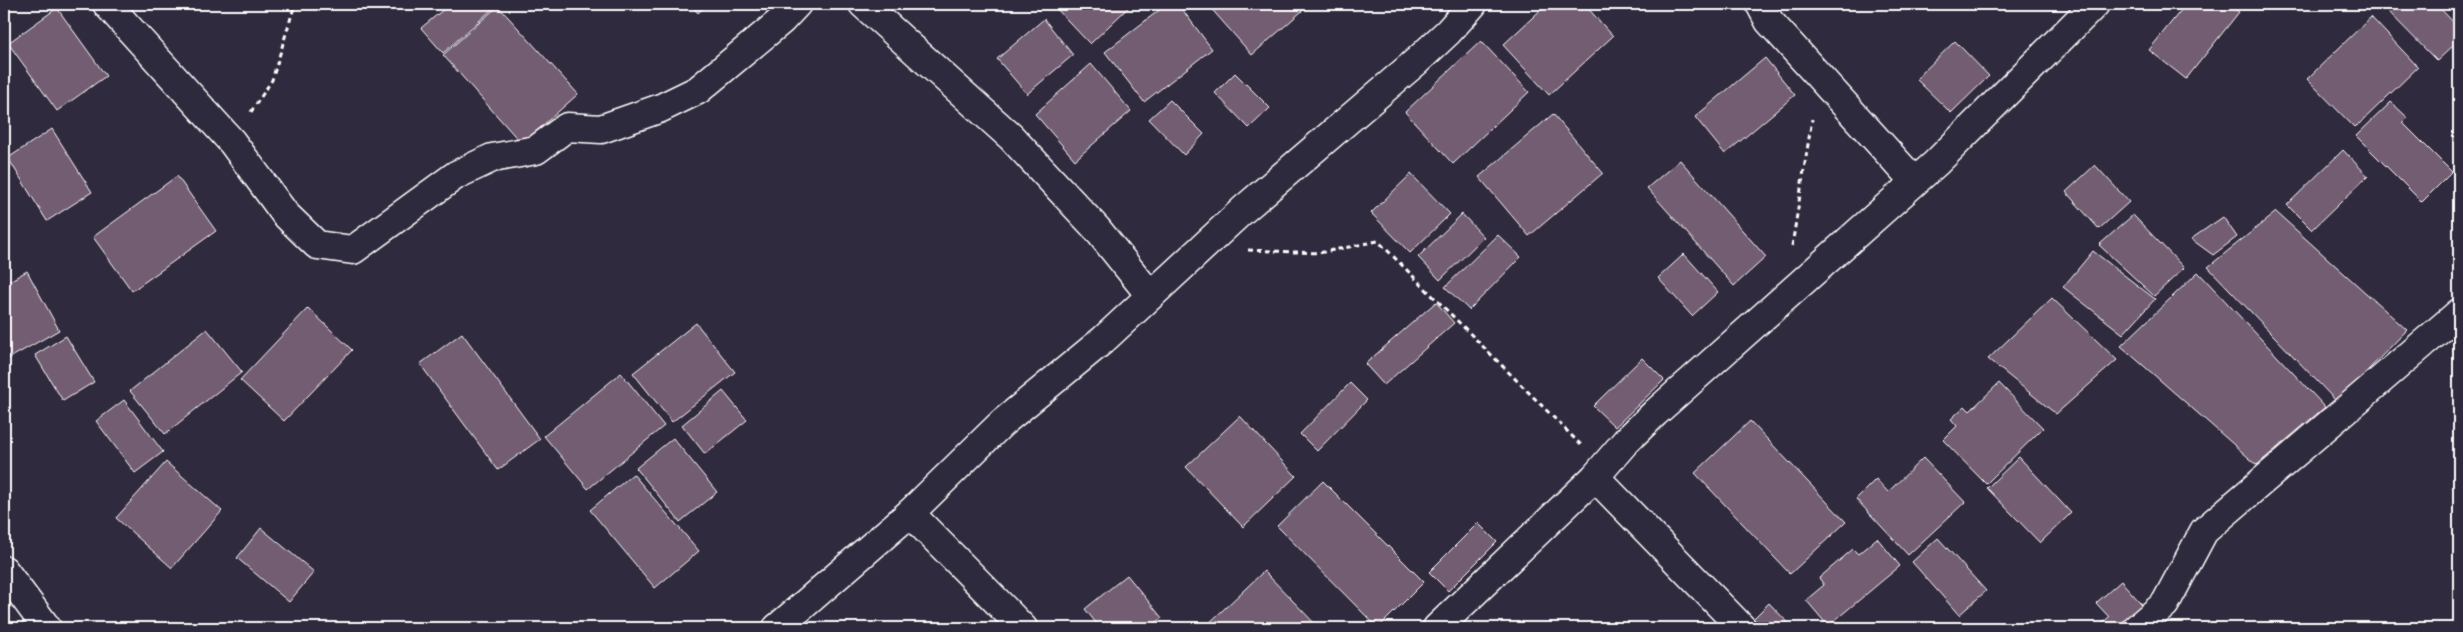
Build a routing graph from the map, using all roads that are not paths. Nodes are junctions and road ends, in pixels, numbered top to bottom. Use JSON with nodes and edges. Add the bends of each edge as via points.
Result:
{"nodes":[{"id":1,"x":107,"y":4,"type":"edge"},
{"id":2,"x":797,"y":4,"type":"edge"},
{"id":3,"x":863,"y":4,"type":"edge"},
{"id":4,"x":1473,"y":4,"type":"edge"},
{"id":5,"x":1760,"y":4,"type":"edge"},
{"id":6,"x":2095,"y":4,"type":"edge"},
{"id":7,"x":1914,"y":181,"type":"junction"},
{"id":8,"x":1150,"y":295,"type":"junction"},
{"id":9,"x":2459,"y":313,"type":"edge"},
{"id":10,"x":1599,"y":472,"type":"junction"},
{"id":11,"x":910,"y":513,"type":"junction"},
{"id":12,"x":4,"y":570,"type":"edge"},
{"id":13,"x":48,"y":628,"type":"edge"},
{"id":14,"x":777,"y":628,"type":"edge"},
{"id":15,"x":1024,"y":628,"type":"edge"},
{"id":16,"x":1436,"y":628,"type":"edge"},
{"id":17,"x":1742,"y":628,"type":"edge"},
{"id":18,"x":2137,"y":628,"type":"edge"}],
"edges":[{"from":1,"to":2,"type":"street","via":[[232,142],[285,214],[317,245],[353,250],[456,175],[492,158],[536,150],[567,127],[602,130],[698,90]]},
{"from":3,"to":8,"type":"street","via":[[1011,137],[1096,228]]},
{"from":4,"to":8,"type":"street","via":[[1418,61],[1243,210]]},
{"from":5,"to":7,"type":"street","via":[[1769,21]]},
{"from":6,"to":7,"type":"street","via":[[1936,163]]},
{"from":7,"to":10,"type":"street","via":[[1650,419]]},
{"from":8,"to":11,"type":"street","via":[[1103,340],[1002,423]]},
{"from":9,"to":18,"type":"street","via":[[2204,531],[2165,604]]},
{"from":10,"to":16,"type":"street"},
{"from":10,"to":17,"type":"street"},
{"from":11,"to":14,"type":"street"},
{"from":11,"to":15,"type":"street"},
{"from":12,"to":13,"type":"street"}]}
